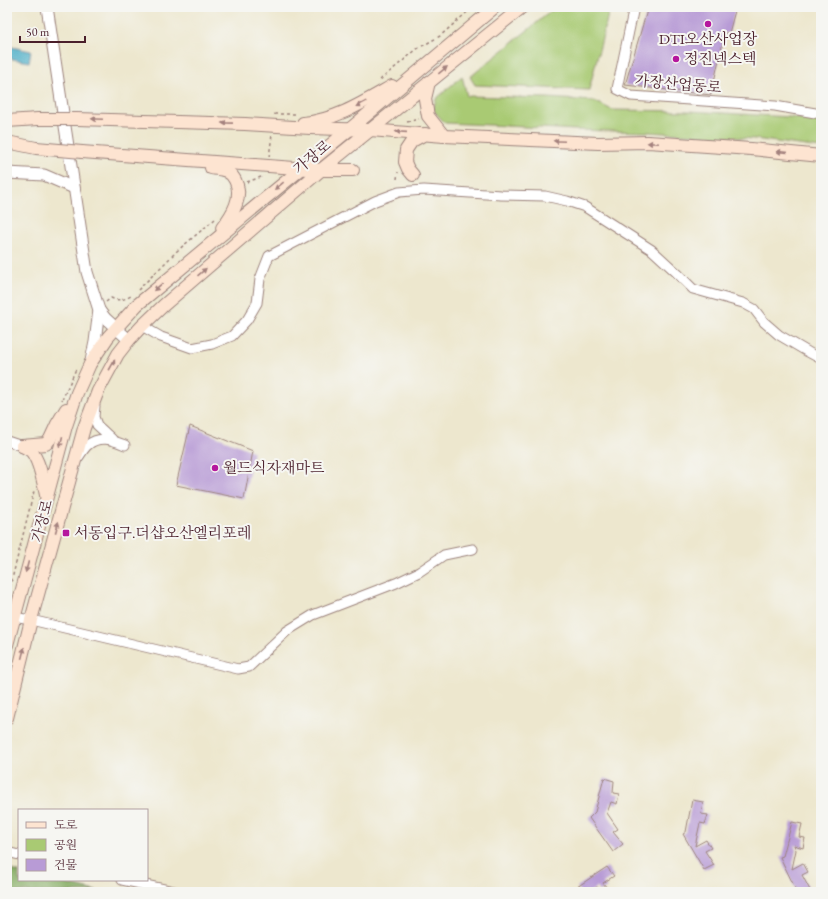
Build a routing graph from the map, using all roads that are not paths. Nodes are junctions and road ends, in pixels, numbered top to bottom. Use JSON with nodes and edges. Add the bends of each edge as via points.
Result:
{"nodes":[{"id":1,"x":47,"y":7,"type":"edge"},
{"id":2,"x":495,"y":7,"type":"edge"},
{"id":3,"x":522,"y":7,"type":"edge"},
{"id":4,"x":634,"y":7,"type":"edge"},
{"id":5,"x":419,"y":71,"type":"junction"},
{"id":6,"x":429,"y":82,"type":"junction"},
{"id":7,"x":821,"y":114,"type":"edge"},
{"id":8,"x":7,"y":121,"type":"edge"},
{"id":9,"x":273,"y":125,"type":"junction"},
{"id":10,"x":370,"y":130,"type":"junction"},
{"id":11,"x":346,"y":132,"type":"junction"},
{"id":12,"x":425,"y":134,"type":"junction"},
{"id":13,"x":444,"y":136,"type":"junction"},
{"id":14,"x":7,"y":142,"type":"edge"},
{"id":15,"x":86,"y":152,"type":"junction"},
{"id":16,"x":341,"y":154,"type":"junction"},
{"id":17,"x":821,"y":156,"type":"edge"},
{"id":18,"x":302,"y":168,"type":"junction"},
{"id":19,"x":321,"y":170,"type":"junction"},
{"id":20,"x":7,"y":173,"type":"edge"},
{"id":21,"x":413,"y":176,"type":"dead end"},
{"id":22,"x":74,"y":188,"type":"junction"},
{"id":23,"x":195,"y":256,"type":"junction"},
{"id":24,"x":99,"y":310,"type":"junction"},
{"id":25,"x":142,"y":326,"type":"junction"},
{"id":26,"x":116,"y":328,"type":"junction"},
{"id":27,"x":129,"y":340,"type":"junction"},
{"id":28,"x":821,"y":359,"type":"edge"},
{"id":29,"x":90,"y":364,"type":"junction"},
{"id":30,"x":98,"y":391,"type":"junction"},
{"id":31,"x":77,"y":393,"type":"junction"},
{"id":32,"x":112,"y":439,"type":"junction"},
{"id":33,"x":7,"y":441,"type":"edge"},
{"id":34,"x":125,"y":445,"type":"dead end"},
{"id":35,"x":22,"y":446,"type":"junction"},
{"id":36,"x":75,"y":462,"type":"junction"},
{"id":37,"x":46,"y":497,"type":"junction"},
{"id":38,"x":473,"y":549,"type":"dead end"},
{"id":39,"x":11,"y":616,"type":"edge"},
{"id":40,"x":31,"y":620,"type":"junction"},
{"id":41,"x":7,"y":645,"type":"edge"},
{"id":42,"x":7,"y":718,"type":"edge"},
{"id":43,"x":7,"y":852,"type":"edge"},
{"id":44,"x":18,"y":855,"type":"edge"},
{"id":45,"x":127,"y":881,"type":"edge"},
{"id":46,"x":178,"y":892,"type":"edge"}],
"edges":[{"from":1,"to":22,"type":"street"},
{"from":2,"to":5,"type":"main road","name":"가장로"},
{"from":6,"to":3,"type":"main road","name":"가장로","one_way":true},
{"from":4,"to":7,"type":"street","name":"가장산업동로","via":[[617,89],[631,96],[775,106]]},
{"from":5,"to":9,"type":"main road","one_way":true,"via":[[347,111],[308,122]]},
{"from":5,"to":11,"type":"main road","name":"가장로"},
{"from":6,"to":10,"type":"main road","name":"가장로"},
{"from":6,"to":13,"type":"main road","via":[[425,99],[428,116]]},
{"from":9,"to":8,"type":"main road","one_way":true,"bridge":true,"via":[[77,119]]},
{"from":9,"to":11,"type":"main road"},
{"from":10,"to":11,"type":"main road"},
{"from":12,"to":10,"type":"main road","one_way":true},
{"from":10,"to":16,"type":"main road","name":"가장로"},
{"from":11,"to":16,"type":"main road"},
{"from":11,"to":18,"type":"main road","name":"가장로"},
{"from":12,"to":13,"type":"main road"},
{"from":12,"to":21,"type":"main road","via":[[412,141],[406,150],[405,162]]},
{"from":17,"to":13,"type":"main road","one_way":true,"via":[[648,142]]},
{"from":14,"to":15,"type":"main road","bridge":true,"via":[[36,148]]},
{"from":15,"to":18,"type":"main road"},
{"from":15,"to":23,"type":"main road","via":[[132,161],[225,170],[232,175],[238,188],[236,206],[230,218]]},
{"from":16,"to":19,"type":"main road","name":"가장로"},
{"from":16,"to":19,"type":"main road","via":[[345,164],[353,170]]},
{"from":18,"to":19,"type":"main road"},
{"from":18,"to":23,"type":"main road","name":"가장로","one_way":true},
{"from":25,"to":19,"type":"main road","name":"가장로","one_way":true},
{"from":20,"to":22,"type":"street","via":[[44,175]]},
{"from":22,"to":24,"type":"street","via":[[87,272]]},
{"from":23,"to":26,"type":"main road","name":"가장로","one_way":true,"via":[[137,305]]},
{"from":24,"to":26,"type":"street"},
{"from":24,"to":29,"type":"street"},
{"from":25,"to":27,"type":"main road","name":"가장로"},
{"from":25,"to":28,"type":"street","via":[[161,337],[192,348],[232,336],[258,303],[260,279],[269,256],[375,201],[399,192],[424,190],[545,196],[585,207],[652,250],[693,289],[743,303],[754,309],[779,335]]},
{"from":26,"to":27,"type":"street"},
{"from":26,"to":29,"type":"main road","name":"가장로"},
{"from":30,"to":27,"type":"main road","name":"가장로","one_way":true,"via":[[118,354]]},
{"from":29,"to":31,"type":"main road","name":"가장로"},
{"from":30,"to":32,"type":"street","via":[[94,417],[97,425]]},
{"from":30,"to":36,"type":"main road","name":"가장로"},
{"from":31,"to":35,"type":"main road","via":[[46,444]]},
{"from":31,"to":37,"type":"main road","name":"가장로","one_way":true},
{"from":32,"to":34,"type":"street"},
{"from":32,"to":36,"type":"street","via":[[95,440]]},
{"from":33,"to":35,"type":"street"},
{"from":35,"to":37,"type":"main road","via":[[30,451],[40,468]]},
{"from":40,"to":36,"type":"main road","name":"가장로","one_way":true},
{"from":37,"to":39,"type":"main road","name":"가장로","one_way":true},
{"from":38,"to":40,"type":"street","via":[[444,555],[419,572],[396,583],[313,615],[287,630],[249,667],[238,669]]},
{"from":39,"to":40,"type":"street"},
{"from":39,"to":41,"type":"main road","name":"가장로"},
{"from":42,"to":40,"type":"main road","name":"가장로","one_way":true},
{"from":43,"to":44,"type":"street"},
{"from":45,"to":46,"type":"street"}]}
